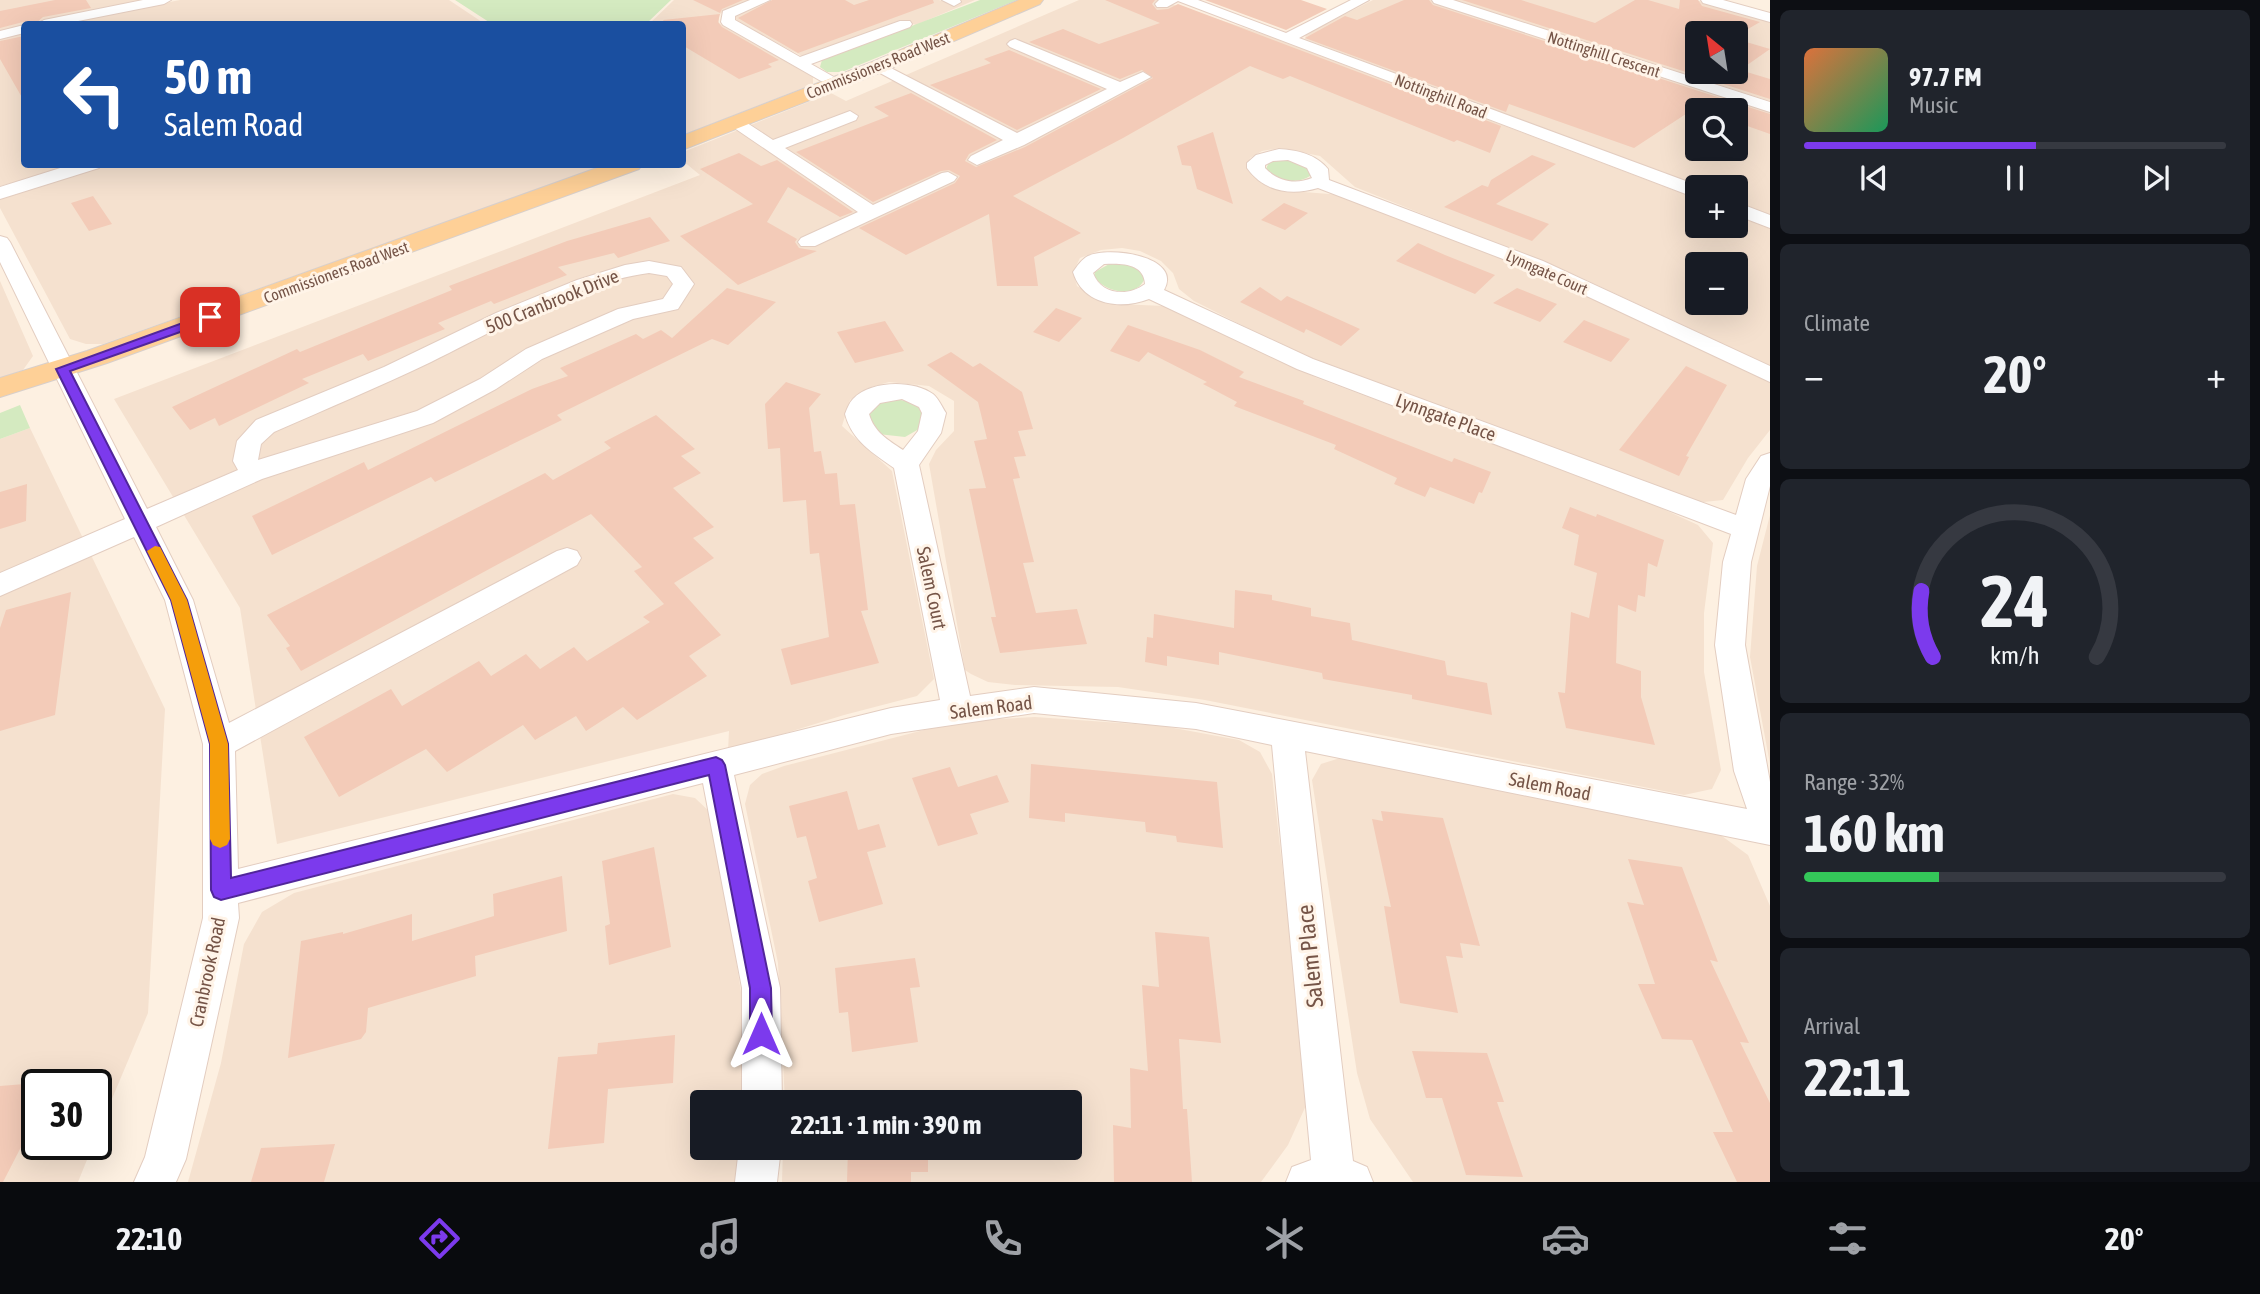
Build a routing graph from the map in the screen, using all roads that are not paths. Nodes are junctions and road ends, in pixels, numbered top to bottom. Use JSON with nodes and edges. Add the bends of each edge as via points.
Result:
{"nodes":[{"id":1,"x":164,"y":0,"type":"edge"},
{"id":2,"x":763,"y":0,"type":"edge"},
{"id":3,"x":1034,"y":0,"type":"edge"},
{"id":4,"x":1185,"y":0,"type":"edge"},
{"id":5,"x":1362,"y":0,"type":"edge"},
{"id":6,"x":1439,"y":0,"type":"edge"},
{"id":7,"x":1708,"y":0,"type":"edge"},
{"id":8,"x":1770,"y":18,"type":"edge"},
{"id":9,"x":59,"y":21,"type":"edge"},
{"id":10,"x":905,"y":24,"type":"dead end"},
{"id":11,"x":21,"y":30,"type":"edge"},
{"id":12,"x":0,"y":35,"type":"edge"},
{"id":13,"x":1287,"y":38,"type":"junction"},
{"id":14,"x":1015,"y":44,"type":"dead end"},
{"id":15,"x":799,"y":63,"type":"junction"},
{"id":16,"x":877,"y":67,"type":"junction"},
{"id":17,"x":1143,"y":77,"type":"dead end"},
{"id":18,"x":835,"y":84,"type":"junction"},
{"id":19,"x":1120,"y":88,"type":"junction"},
{"id":20,"x":1770,"y":107,"type":"edge"},
{"id":21,"x":850,"y":116,"type":"dead end"},
{"id":22,"x":735,"y":123,"type":"junction"},
{"id":23,"x":1018,"y":141,"type":"junction"},
{"id":24,"x":686,"y":142,"type":"edge"},
{"id":25,"x":771,"y":147,"type":"junction"},
{"id":26,"x":977,"y":160,"type":"dead end"},
{"id":27,"x":80,"y":168,"type":"edge"},
{"id":28,"x":621,"y":168,"type":"edge"},
{"id":29,"x":948,"y":177,"type":"dead end"},
{"id":30,"x":1318,"y":182,"type":"dead end"},
{"id":31,"x":1685,"y":187,"type":"edge"},
{"id":32,"x":0,"y":193,"type":"edge"},
{"id":33,"x":873,"y":213,"type":"junction"},
{"id":34,"x":1748,"y":213,"type":"edge"},
{"id":35,"x":1770,"y":222,"type":"edge"},
{"id":36,"x":0,"y":242,"type":"edge"},
{"id":37,"x":808,"y":242,"type":"dead end"},
{"id":38,"x":1151,"y":292,"type":"dead end"},
{"id":39,"x":63,"y":369,"type":"junction"},
{"id":40,"x":1770,"y":375,"type":"edge"},
{"id":41,"x":0,"y":388,"type":"edge"},
{"id":42,"x":1770,"y":462,"type":"edge"},
{"id":43,"x":906,"y":464,"type":"dead end"},
{"id":44,"x":249,"y":467,"type":"junction"},
{"id":45,"x":137,"y":516,"type":"junction"},
{"id":46,"x":1746,"y":529,"type":"junction"},
{"id":47,"x":567,"y":558,"type":"dead end"},
{"id":48,"x":0,"y":569,"type":"edge"},
{"id":49,"x":0,"y":585,"type":"edge"},
{"id":50,"x":958,"y":711,"type":"junction"},
{"id":51,"x":1287,"y":734,"type":"junction"},
{"id":52,"x":219,"y":744,"type":"junction"},
{"id":53,"x":716,"y":765,"type":"junction"},
{"id":54,"x":1770,"y":828,"type":"edge"},
{"id":55,"x":221,"y":890,"type":"junction"},
{"id":56,"x":762,"y":1090,"type":"edge"},
{"id":57,"x":759,"y":1160,"type":"edge"},
{"id":58,"x":1331,"y":1181,"type":"edge"},
{"id":59,"x":155,"y":1182,"type":"edge"},
{"id":60,"x":756,"y":1182,"type":"edge"}],
"edges":[{"from":1,"to":9,"type":"street"},
{"from":2,"to":15,"type":"street","via":[[728,14],[727,22]]},
{"from":3,"to":16,"type":"main road","name":"Commissioners Road West"},
{"from":4,"to":13,"type":"street","name":"Nottinghill Road"},
{"from":5,"to":13,"type":"street"},
{"from":6,"to":20,"type":"street","name":"Nottinghill Crescent"},
{"from":7,"to":8,"type":"street"},
{"from":10,"to":15,"type":"street"},
{"from":11,"to":12,"type":"street"},
{"from":13,"to":31,"type":"street","name":"Nottinghill Road"},
{"from":14,"to":19,"type":"street"},
{"from":15,"to":18,"type":"street"},
{"from":16,"to":18,"type":"main road","name":"Commissioners Road West"},
{"from":16,"to":23,"type":"street"},
{"from":17,"to":19,"type":"street"},
{"from":18,"to":22,"type":"main road","name":"Commissioners Road West"},
{"from":19,"to":23,"type":"street"},
{"from":21,"to":25,"type":"street"},
{"from":22,"to":24,"type":"main road","name":"Commissioners Road West"},
{"from":22,"to":25,"type":"street"},
{"from":23,"to":26,"type":"street"},
{"from":25,"to":33,"type":"street"},
{"from":27,"to":32,"type":"street"},
{"from":28,"to":39,"type":"main road","name":"Commissioners Road West"},
{"from":29,"to":33,"type":"street"},
{"from":30,"to":40,"type":"street","name":"Lynngate Court","via":[[1536,265]]},
{"from":33,"to":37,"type":"street"},
{"from":34,"to":35,"type":"street"},
{"from":36,"to":39,"type":"street","name":"Cranbrook Road"},
{"from":38,"to":46,"type":"street","name":"Lynngate Place","via":[[1305,365]]},
{"from":39,"to":41,"type":"main road","name":"Commissioners Road West"},
{"from":39,"to":45,"type":"street","name":"Cranbrook Road"},
{"from":42,"to":46,"type":"street","via":[[1759,479]]},
{"from":43,"to":50,"type":"street","name":"Salem Court"},
{"from":44,"to":44,"type":"street","name":"500 Cranbrook Drive","via":[[285,464],[425,417],[534,354],[626,314],[670,304],[684,284],[674,271],[649,267],[584,284],[265,426],[249,441]]},
{"from":44,"to":45,"type":"street"},
{"from":45,"to":48,"type":"street"},
{"from":45,"to":49,"type":"street"},
{"from":45,"to":52,"type":"street","name":"Cranbrook Road","via":[[179,600]]},
{"from":46,"to":54,"type":"street","via":[[1737,562],[1730,645],[1750,771]]},
{"from":47,"to":52,"type":"street"},
{"from":50,"to":51,"type":"street","name":"Salem Road","via":[[1034,700],[1196,716]]},
{"from":50,"to":53,"type":"street","name":"Salem Road","via":[[891,721]]},
{"from":51,"to":54,"type":"street","name":"Salem Road"},
{"from":51,"to":58,"type":"street","name":"Salem Place"},
{"from":52,"to":55,"type":"street","name":"Cranbrook Road"},
{"from":53,"to":55,"type":"street","name":"Salem Road"},
{"from":53,"to":56,"type":"street","via":[[761,988]]},
{"from":55,"to":59,"type":"street","name":"Cranbrook Road","via":[[221,918]]},
{"from":57,"to":60,"type":"street"}]}
